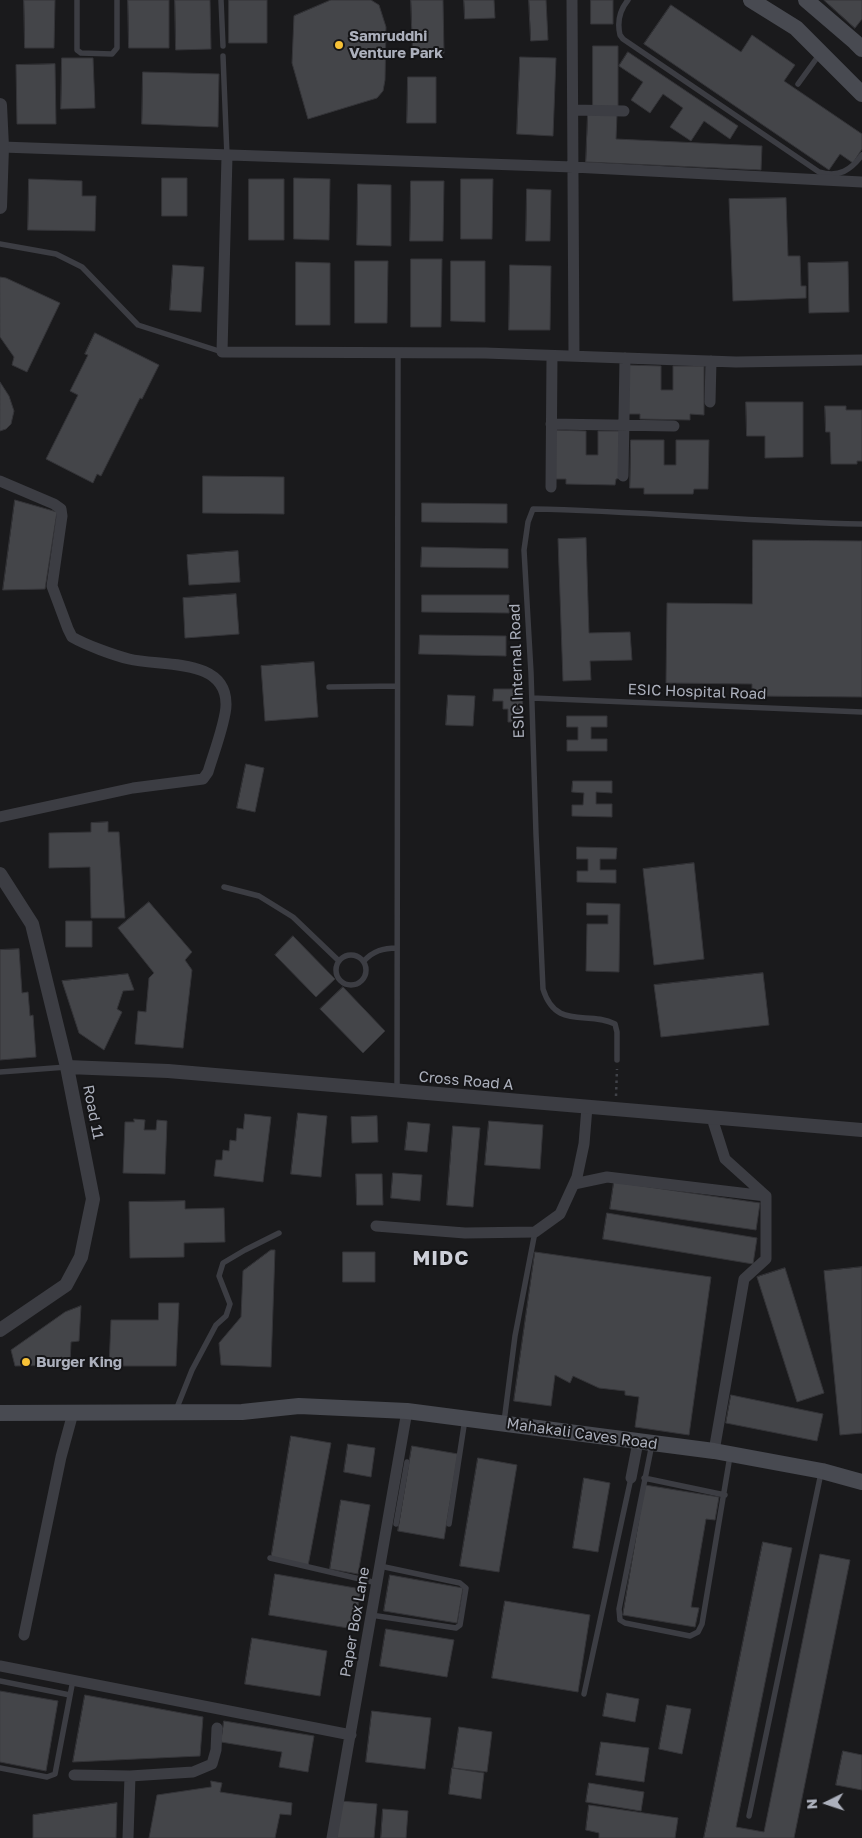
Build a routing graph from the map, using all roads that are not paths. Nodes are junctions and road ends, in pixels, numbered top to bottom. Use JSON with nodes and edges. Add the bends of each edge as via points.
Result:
{"nodes":[{"id":1,"x":77,"y":0,"type":"edge"},
{"id":2,"x":117,"y":0,"type":"edge"},
{"id":3,"x":221,"y":0,"type":"edge"},
{"id":4,"x":572,"y":0,"type":"edge"},
{"id":5,"x":628,"y":0,"type":"edge"},
{"id":6,"x":751,"y":0,"type":"edge"},
{"id":7,"x":806,"y":0,"type":"edge"},
{"id":8,"x":223,"y":46,"type":"dead end"},
{"id":9,"x":862,"y":49,"type":"edge"},
{"id":10,"x":820,"y":52,"type":"junction"},
{"id":11,"x":223,"y":56,"type":"dead end"},
{"id":12,"x":798,"y":84,"type":"dead end"},
{"id":13,"x":862,"y":94,"type":"edge"},
{"id":14,"x":0,"y":105,"type":"edge"},
{"id":15,"x":573,"y":110,"type":"junction"},
{"id":16,"x":624,"y":110,"type":"dead end"},
{"id":17,"x":2,"y":148,"type":"junction"},
{"id":18,"x":862,"y":155,"type":"edge"},
{"id":19,"x":226,"y":156,"type":"junction"},
{"id":20,"x":573,"y":167,"type":"junction"},
{"id":21,"x":862,"y":182,"type":"edge"},
{"id":22,"x":0,"y":204,"type":"edge"},
{"id":23,"x":0,"y":244,"type":"edge"},
{"id":24,"x":222,"y":352,"type":"junction"},
{"id":25,"x":398,"y":353,"type":"junction"},
{"id":26,"x":552,"y":356,"type":"junction"},
{"id":27,"x":574,"y":356,"type":"junction"},
{"id":28,"x":625,"y":358,"type":"junction"},
{"id":29,"x":862,"y":360,"type":"edge"},
{"id":30,"x":710,"y":361,"type":"junction"},
{"id":31,"x":710,"y":402,"type":"dead end"},
{"id":32,"x":551,"y":424,"type":"junction"},
{"id":33,"x":624,"y":425,"type":"junction"},
{"id":34,"x":674,"y":426,"type":"dead end"},
{"id":35,"x":623,"y":476,"type":"dead end"},
{"id":36,"x":0,"y":481,"type":"edge"},
{"id":37,"x":551,"y":487,"type":"dead end"},
{"id":38,"x":862,"y":524,"type":"edge"},
{"id":39,"x":397,"y":686,"type":"junction"},
{"id":40,"x":329,"y":687,"type":"dead end"},
{"id":41,"x":532,"y":698,"type":"junction"},
{"id":42,"x":862,"y":712,"type":"edge"},
{"id":43,"x":133,"y":788,"type":"junction"},
{"id":44,"x":0,"y":810,"type":"edge"},
{"id":45,"x":0,"y":817,"type":"edge"},
{"id":46,"x":0,"y":874,"type":"edge"},
{"id":47,"x":224,"y":887,"type":"dead end"},
{"id":48,"x":397,"y":948,"type":"junction"},
{"id":49,"x":364,"y":961,"type":"junction"},
{"id":50,"x":339,"y":962,"type":"junction"},
{"id":51,"x":617,"y":1060,"type":"road end"},
{"id":52,"x":67,"y":1067,"type":"junction"},
{"id":53,"x":0,"y":1072,"type":"edge"},
{"id":54,"x":396,"y":1091,"type":"junction"},
{"id":55,"x":587,"y":1107,"type":"junction"},
{"id":56,"x":712,"y":1118,"type":"junction"},
{"id":57,"x":862,"y":1130,"type":"edge"},
{"id":58,"x":574,"y":1184,"type":"junction"},
{"id":59,"x":766,"y":1196,"type":"junction"},
{"id":60,"x":376,"y":1226,"type":"dead end"},
{"id":61,"x":535,"y":1232,"type":"junction"},
{"id":62,"x":279,"y":1233,"type":"dead end"},
{"id":63,"x":0,"y":1330,"type":"edge"},
{"id":64,"x":407,"y":1411,"type":"junction"},
{"id":65,"x":175,"y":1412,"type":"junction"},
{"id":66,"x":0,"y":1413,"type":"edge"},
{"id":67,"x":73,"y":1413,"type":"junction"},
{"id":68,"x":465,"y":1419,"type":"junction"},
{"id":69,"x":504,"y":1424,"type":"junction"},
{"id":70,"x":645,"y":1443,"type":"junction"},
{"id":71,"x":722,"y":1452,"type":"junction"},
{"id":72,"x":407,"y":1462,"type":"dead end"},
{"id":73,"x":822,"y":1470,"type":"junction"},
{"id":74,"x":630,"y":1478,"type":"joint"},
{"id":75,"x":644,"y":1478,"type":"junction"},
{"id":76,"x":862,"y":1482,"type":"edge"},
{"id":77,"x":725,"y":1495,"type":"junction"},
{"id":78,"x":397,"y":1507,"type":"junction"},
{"id":79,"x":396,"y":1524,"type":"dead end"},
{"id":80,"x":449,"y":1524,"type":"dead end"},
{"id":81,"x":270,"y":1558,"type":"dead end"},
{"id":82,"x":380,"y":1566,"type":"junction"},
{"id":83,"x":377,"y":1583,"type":"junction"},
{"id":84,"x":371,"y":1615,"type":"junction"},
{"id":85,"x":24,"y":1635,"type":"dead end"},
{"id":86,"x":0,"y":1666,"type":"edge"},
{"id":87,"x":73,"y":1680,"type":"junction"},
{"id":88,"x":0,"y":1681,"type":"edge"},
{"id":89,"x":584,"y":1694,"type":"dead end"},
{"id":90,"x":70,"y":1695,"type":"junction"},
{"id":91,"x":217,"y":1728,"type":"dead end"},
{"id":92,"x":351,"y":1735,"type":"junction"},
{"id":93,"x":0,"y":1768,"type":"edge"},
{"id":94,"x":74,"y":1775,"type":"dead end"},
{"id":95,"x":130,"y":1776,"type":"junction"},
{"id":96,"x":749,"y":1816,"type":"dead end"},
{"id":97,"x":128,"y":1838,"type":"edge"},
{"id":98,"x":332,"y":1838,"type":"edge"}],
"edges":[{"from":1,"to":2,"type":"lane","via":[[77,50],[81,53],[112,54],[117,48]]},
{"from":3,"to":8,"type":"lane"},
{"from":4,"to":15,"type":"street"},
{"from":5,"to":18,"type":"lane","via":[[622,7],[618,25],[623,39],[819,172],[845,171],[853,167]]},
{"from":6,"to":10,"type":"main road","via":[[796,28]]},
{"from":7,"to":9,"type":"main road"},
{"from":10,"to":12,"type":"lane"},
{"from":10,"to":13,"type":"main road"},
{"from":11,"to":19,"type":"lane"},
{"from":14,"to":17,"type":"street"},
{"from":15,"to":16,"type":"street"},
{"from":15,"to":20,"type":"street"},
{"from":17,"to":19,"type":"street"},
{"from":17,"to":22,"type":"street"},
{"from":19,"to":20,"type":"street"},
{"from":19,"to":24,"type":"street"},
{"from":20,"to":21,"type":"street"},
{"from":20,"to":27,"type":"street"},
{"from":23,"to":24,"type":"lane","via":[[56,254],[82,267],[138,325]]},
{"from":24,"to":25,"type":"street"},
{"from":25,"to":26,"type":"street"},
{"from":25,"to":39,"type":"lane"},
{"from":26,"to":27,"type":"street"},
{"from":26,"to":32,"type":"street"},
{"from":27,"to":28,"type":"street"},
{"from":28,"to":30,"type":"street"},
{"from":28,"to":33,"type":"street"},
{"from":29,"to":30,"type":"street"},
{"from":30,"to":31,"type":"street"},
{"from":32,"to":33,"type":"street"},
{"from":32,"to":37,"type":"street"},
{"from":33,"to":34,"type":"street"},
{"from":33,"to":35,"type":"street"},
{"from":36,"to":43,"type":"street","via":[[60,508],[62,516],[52,586],[72,636],[129,659],[195,668],[215,677],[224,690],[225,711],[206,777]]},
{"from":38,"to":41,"type":"lane","name":"ESIC Internal Road","via":[[533,509],[524,550]]},
{"from":39,"to":40,"type":"lane"},
{"from":39,"to":48,"type":"lane"},
{"from":41,"to":42,"type":"lane","name":"ESIC Hospital Road"},
{"from":41,"to":51,"type":"lane","name":"ESIC Internal Road","via":[[543,989],[547,1001],[565,1015],[578,1019],[606,1019],[615,1024],[618,1032]]},
{"from":43,"to":44,"type":"street","via":[[127,781]]},
{"from":43,"to":45,"type":"street"},
{"from":46,"to":52,"type":"street","name":"Road 11","via":[[32,924]]},
{"from":47,"to":50,"type":"lane","via":[[259,896],[293,917]]},
{"from":48,"to":49,"type":"lane","via":[[384,948]]},
{"from":48,"to":54,"type":"lane"},
{"from":49,"to":50,"type":"lane","via":[[351,955]]},
{"from":49,"to":50,"type":"lane","via":[[363,979],[355,984],[345,983],[338,976]]},
{"from":52,"to":53,"type":"lane"},
{"from":52,"to":54,"type":"street","name":"Cross Road A","via":[[168,1071]]},
{"from":52,"to":63,"type":"street","name":"Road 11","via":[[92,1199],[81,1257],[66,1284]]},
{"from":54,"to":55,"type":"street","name":"Cross Road A"},
{"from":55,"to":56,"type":"street","name":"Cross Road A"},
{"from":55,"to":58,"type":"street","via":[[584,1144]]},
{"from":56,"to":57,"type":"street","name":"Cross Road A"},
{"from":56,"to":59,"type":"street","via":[[725,1159]]},
{"from":58,"to":59,"type":"street","via":[[607,1177]]},
{"from":58,"to":61,"type":"street","via":[[560,1214]]},
{"from":59,"to":71,"type":"street","via":[[766,1259],[744,1280]]},
{"from":60,"to":61,"type":"street","via":[[465,1233]]},
{"from":61,"to":69,"type":"lane","via":[[515,1336]]},
{"from":62,"to":65,"type":"lane","via":[[223,1263],[219,1276],[230,1304],[226,1316],[216,1325],[192,1370]]},
{"from":64,"to":65,"type":"main road","name":"Mahakali Caves Road","via":[[299,1406],[242,1412]]},
{"from":64,"to":68,"type":"main road","name":"Mahakali Caves Road"},
{"from":64,"to":78,"type":"street","name":"Paper Box Lane"},
{"from":65,"to":67,"type":"main road","name":"Mahakali Caves Road"},
{"from":66,"to":67,"type":"main road","name":"Mahakali Caves Road"},
{"from":67,"to":85,"type":"street"},
{"from":68,"to":69,"type":"main road","name":"Mahakali Caves Road"},
{"from":68,"to":80,"type":"lane"},
{"from":69,"to":70,"type":"main road","name":"Mahakali Caves Road"},
{"from":70,"to":71,"type":"main road","name":"Mahakali Caves Road"},
{"from":70,"to":74,"type":"street"},
{"from":70,"to":75,"type":"lane"},
{"from":71,"to":73,"type":"main road","name":"Mahakali Caves Road"},
{"from":71,"to":77,"type":"lane"},
{"from":72,"to":78,"type":"lane"},
{"from":73,"to":76,"type":"main road","name":"Mahakali Caves Road"},
{"from":73,"to":96,"type":"lane"},
{"from":74,"to":89,"type":"lane"},
{"from":75,"to":77,"type":"lane"},
{"from":75,"to":77,"type":"lane","via":[[619,1609],[620,1620],[625,1623],[690,1636],[698,1632]]},
{"from":78,"to":79,"type":"lane"},
{"from":78,"to":82,"type":"street","name":"Paper Box Lane"},
{"from":81,"to":83,"type":"lane"},
{"from":82,"to":83,"type":"street","name":"Paper Box Lane"},
{"from":82,"to":84,"type":"lane","via":[[460,1583],[466,1588],[460,1625],[456,1628]]},
{"from":83,"to":84,"type":"street","name":"Paper Box Lane"},
{"from":84,"to":92,"type":"street","name":"Paper Box Lane"},
{"from":86,"to":87,"type":"street"},
{"from":87,"to":90,"type":"lane"},
{"from":87,"to":92,"type":"street"},
{"from":88,"to":90,"type":"lane"},
{"from":90,"to":93,"type":"lane","via":[[54,1774],[47,1777]]},
{"from":91,"to":95,"type":"street","via":[[212,1764],[193,1772]]},
{"from":92,"to":98,"type":"street","name":"Paper Box Lane"},
{"from":94,"to":95,"type":"street"},
{"from":95,"to":97,"type":"street"}]}
